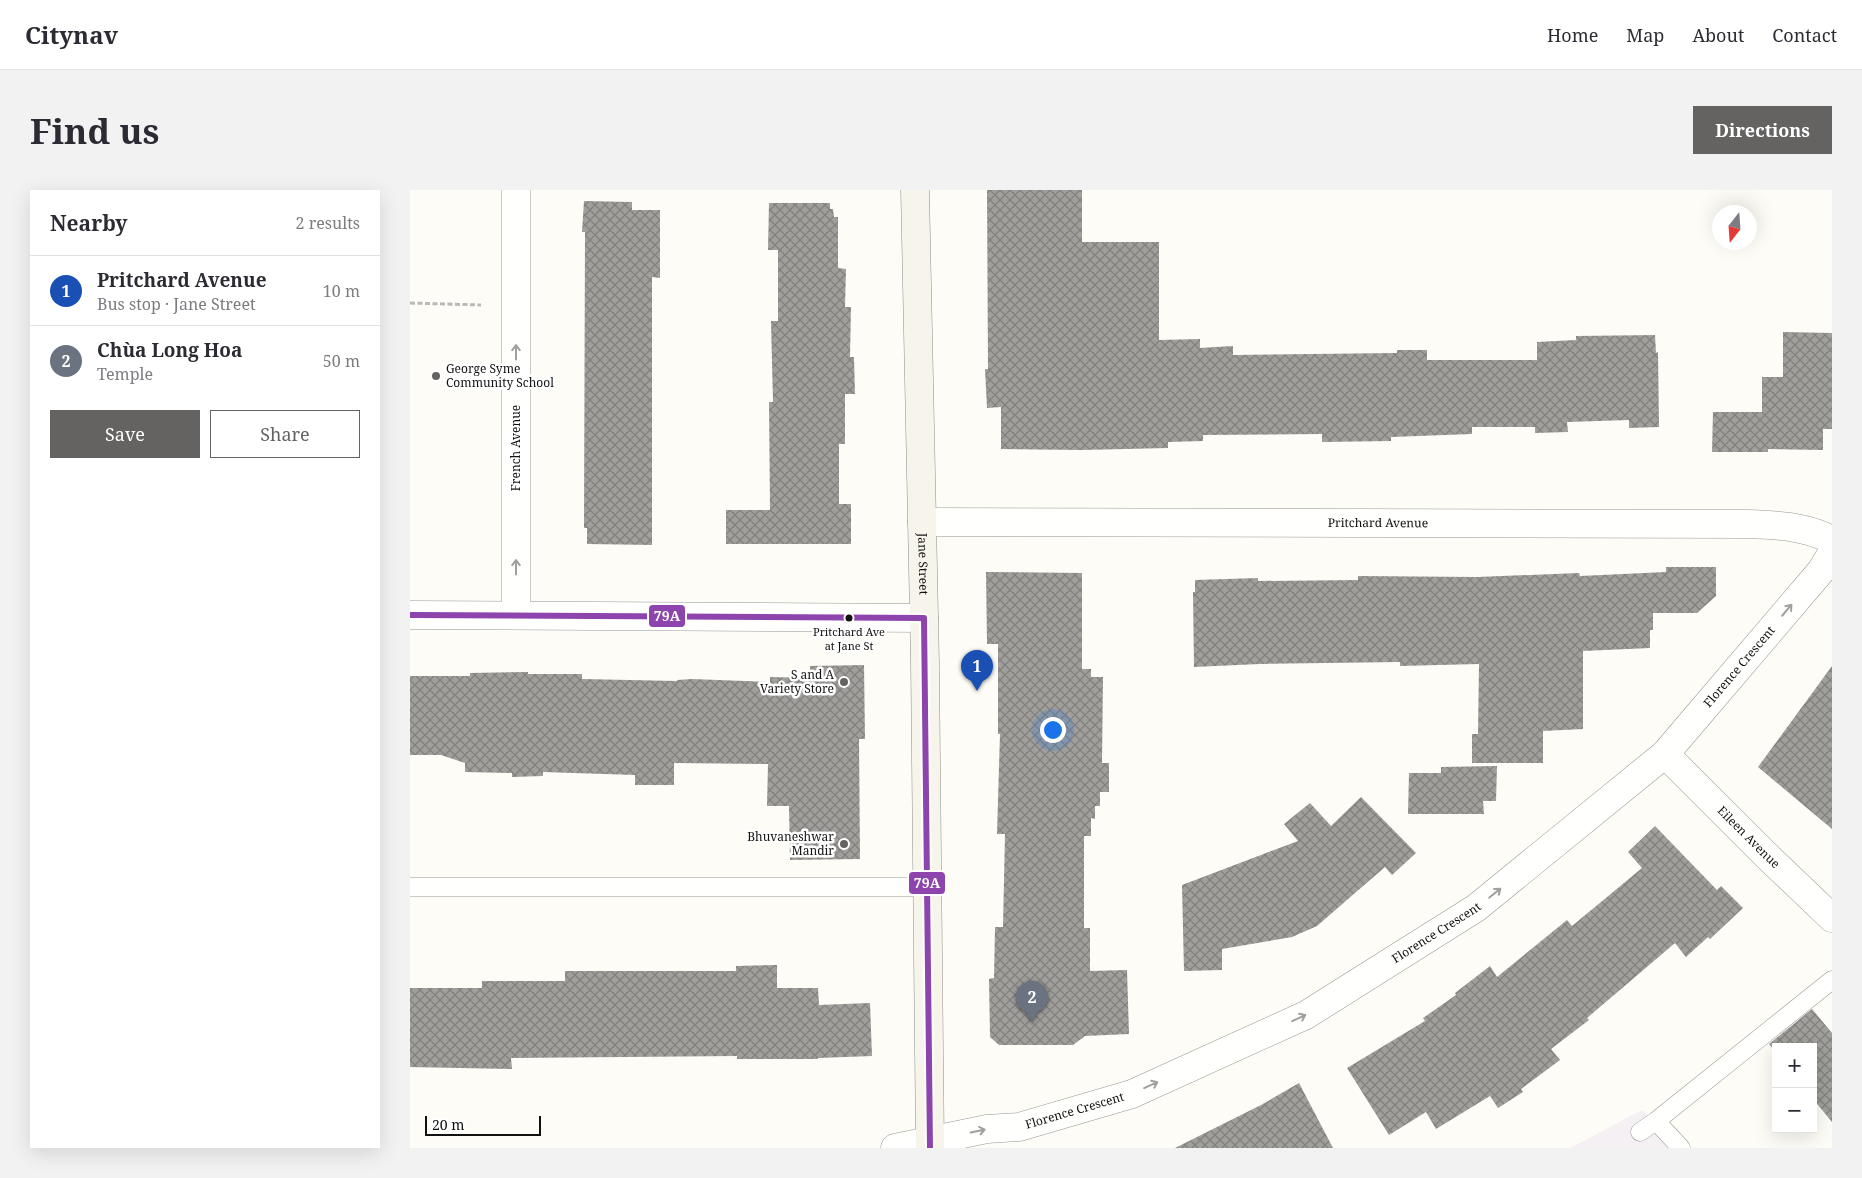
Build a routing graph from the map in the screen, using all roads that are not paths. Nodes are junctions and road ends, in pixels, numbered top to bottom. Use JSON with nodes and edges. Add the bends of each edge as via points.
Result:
{"nodes":[{"id":1,"x":516,"y":190,"type":"edge"},
{"id":2,"x":915,"y":190,"type":"edge"},
{"id":3,"x":922,"y":522,"type":"junction"},
{"id":4,"x":1832,"y":540,"type":"edge"},
{"id":5,"x":1832,"y":553,"type":"edge"},
{"id":6,"x":516,"y":615,"type":"junction"},
{"id":7,"x":410,"y":616,"type":"edge"},
{"id":8,"x":924,"y":618,"type":"junction"},
{"id":9,"x":1665,"y":754,"type":"junction"},
{"id":10,"x":410,"y":887,"type":"edge"},
{"id":11,"x":926,"y":887,"type":"junction"},
{"id":12,"x":1832,"y":918,"type":"edge"},
{"id":13,"x":1832,"y":980,"type":"edge"},
{"id":14,"x":1656,"y":1121,"type":"junction"},
{"id":15,"x":1640,"y":1132,"type":"dead end"},
{"id":16,"x":930,"y":1144,"type":"edge"},
{"id":17,"x":894,"y":1148,"type":"edge"},
{"id":18,"x":1681,"y":1148,"type":"edge"}],
"edges":[{"from":6,"to":1,"type":"street","name":"French Avenue","one_way":true},
{"from":2,"to":3,"type":"main road","name":"Jane Street"},
{"from":3,"to":4,"type":"street","name":"Pritchard Avenue","via":[[1747,524],[1786,525],[1816,532]]},
{"from":3,"to":8,"type":"main road","name":"Jane Street"},
{"from":9,"to":5,"type":"street","name":"Florence Crescent","one_way":true,"via":[[1821,571]]},
{"from":6,"to":7,"type":"street"},
{"from":6,"to":8,"type":"street"},
{"from":8,"to":11,"type":"main road","name":"Jane Street"},
{"from":9,"to":12,"type":"street","name":"Eileen Avenue"},
{"from":16,"to":9,"type":"street","name":"Florence Crescent","one_way":true,"via":[[986,1129],[1019,1127],[1132,1094],[1306,1015],[1476,908]]},
{"from":10,"to":11,"type":"lane"},
{"from":11,"to":16,"type":"main road","name":"Jane Street"},
{"from":13,"to":14,"type":"lane"},
{"from":14,"to":15,"type":"lane"},
{"from":14,"to":18,"type":"lane"},
{"from":16,"to":17,"type":"street","name":"Florence Crescent"}]}
